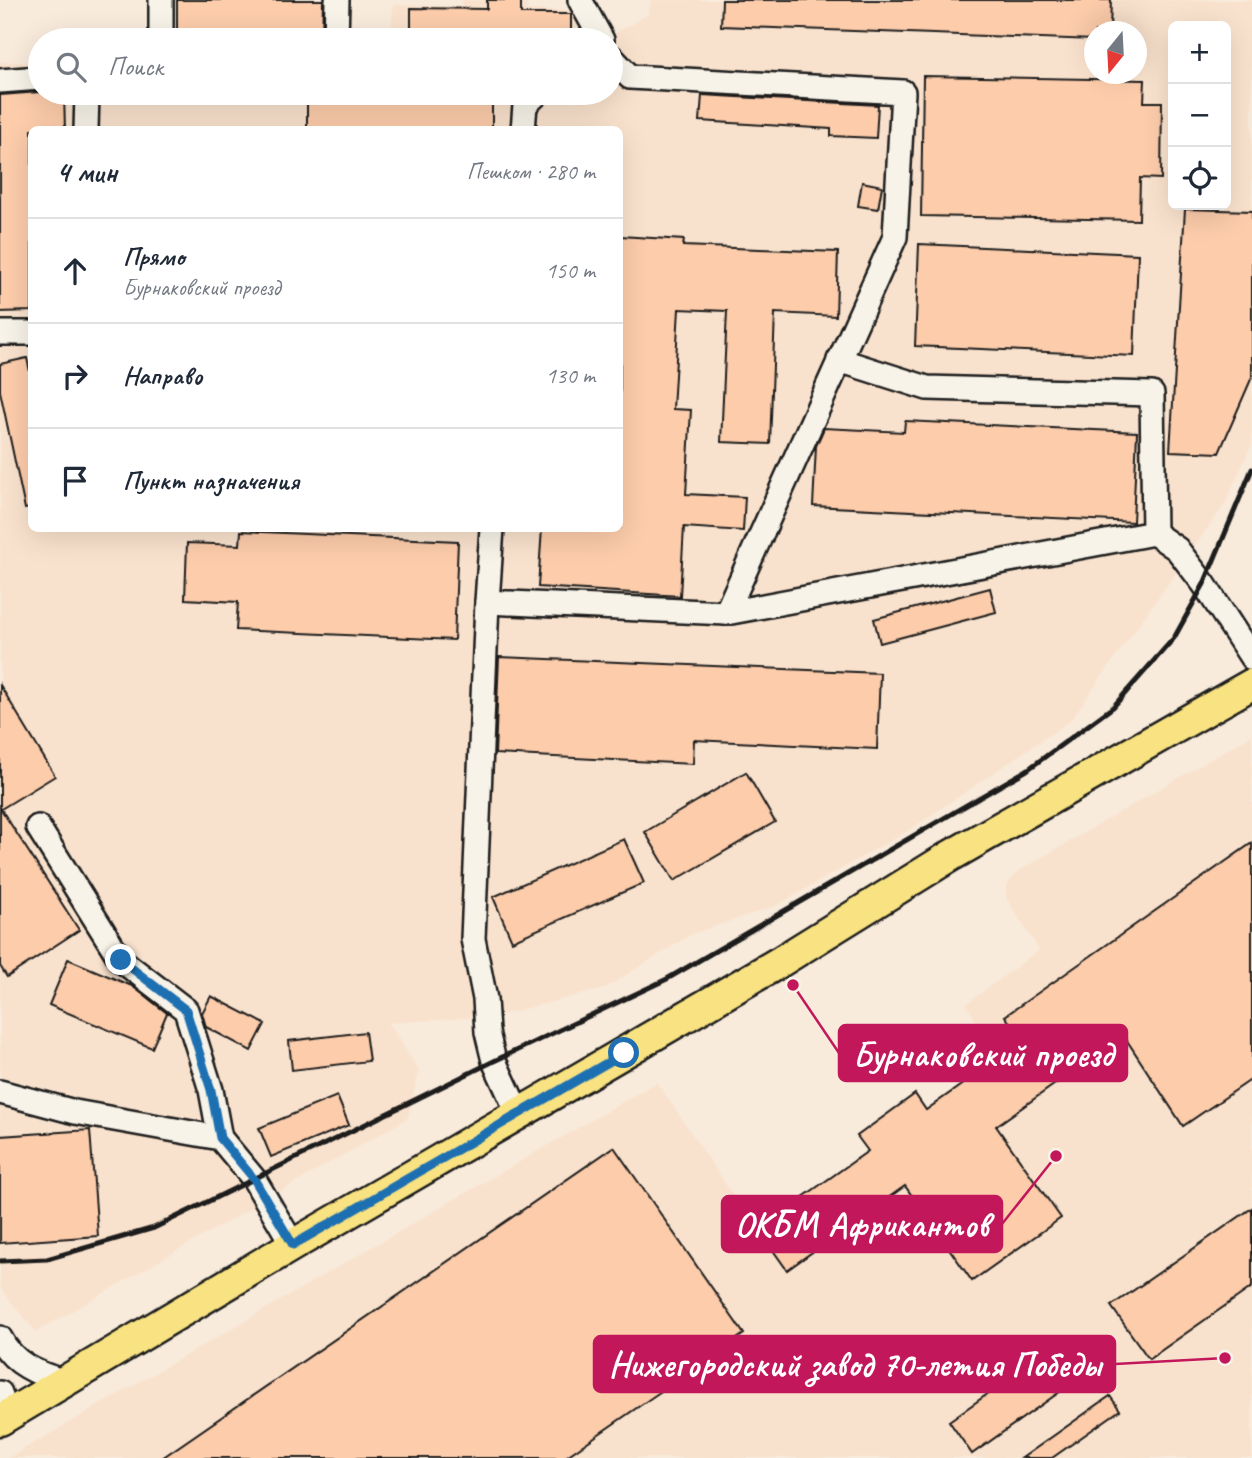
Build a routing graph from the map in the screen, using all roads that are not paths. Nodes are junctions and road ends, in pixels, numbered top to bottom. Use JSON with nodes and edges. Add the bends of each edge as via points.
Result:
{"nodes":[{"id":1,"x":161,"y":0,"type":"edge"},
{"id":2,"x":337,"y":0,"type":"edge"},
{"id":3,"x":580,"y":0,"type":"edge"},
{"id":4,"x":162,"y":28,"type":"edge"},
{"id":5,"x":337,"y":28,"type":"edge"},
{"id":6,"x":595,"y":28,"type":"edge"},
{"id":7,"x":623,"y":70,"type":"edge"},
{"id":8,"x":28,"y":79,"type":"edge"},
{"id":9,"x":0,"y":81,"type":"edge"},
{"id":10,"x":87,"y":105,"type":"edge"},
{"id":11,"x":525,"y":105,"type":"edge"},
{"id":12,"x":86,"y":126,"type":"edge"},
{"id":13,"x":523,"y":126,"type":"edge"},
{"id":14,"x":28,"y":332,"type":"edge"},
{"id":15,"x":0,"y":333,"type":"edge"},
{"id":16,"x":839,"y":360,"type":"junction"},
{"id":17,"x":492,"y":532,"type":"edge"},
{"id":18,"x":1154,"y":533,"type":"junction"},
{"id":19,"x":487,"y":602,"type":"junction"},
{"id":20,"x":726,"y":613,"type":"junction"},
{"id":21,"x":1252,"y":658,"type":"edge"},
{"id":22,"x":1252,"y":684,"type":"edge"},
{"id":23,"x":38,"y":828,"type":"dead end"},
{"id":24,"x":0,"y":1091,"type":"edge"},
{"id":25,"x":519,"y":1115,"type":"junction"},
{"id":26,"x":220,"y":1138,"type":"junction"},
{"id":27,"x":293,"y":1245,"type":"junction"},
{"id":28,"x":0,"y":1338,"type":"edge"},
{"id":29,"x":63,"y":1381,"type":"junction"},
{"id":30,"x":2,"y":1410,"type":"edge"}],
"edges":[{"from":1,"to":4,"type":"lane"},
{"from":2,"to":5,"type":"lane"},
{"from":3,"to":6,"type":"lane"},
{"from":7,"to":16,"type":"lane","via":[[630,77],[903,93],[895,237]]},
{"from":8,"to":9,"type":"lane"},
{"from":10,"to":12,"type":"lane"},
{"from":11,"to":13,"type":"lane"},
{"from":14,"to":15,"type":"lane"},
{"from":16,"to":18,"type":"lane","via":[[927,388],[1152,394]]},
{"from":16,"to":20,"type":"lane"},
{"from":17,"to":19,"type":"lane"},
{"from":18,"to":20,"type":"lane"},
{"from":18,"to":21,"type":"lane","via":[[1177,549]]},
{"from":19,"to":20,"type":"lane"},
{"from":19,"to":25,"type":"lane","via":[[472,939],[494,1061]]},
{"from":22,"to":25,"type":"main road","via":[[953,855]]},
{"from":23,"to":26,"type":"lane","via":[[121,960],[186,1010],[211,1090]]},
{"from":24,"to":26,"type":"lane","via":[[75,1112]]},
{"from":25,"to":27,"type":"main road"},
{"from":26,"to":27,"type":"lane","via":[[254,1179]]},
{"from":27,"to":29,"type":"main road"},
{"from":28,"to":29,"type":"lane","via":[[5,1349],[33,1372]]},
{"from":29,"to":30,"type":"main road"}]}
